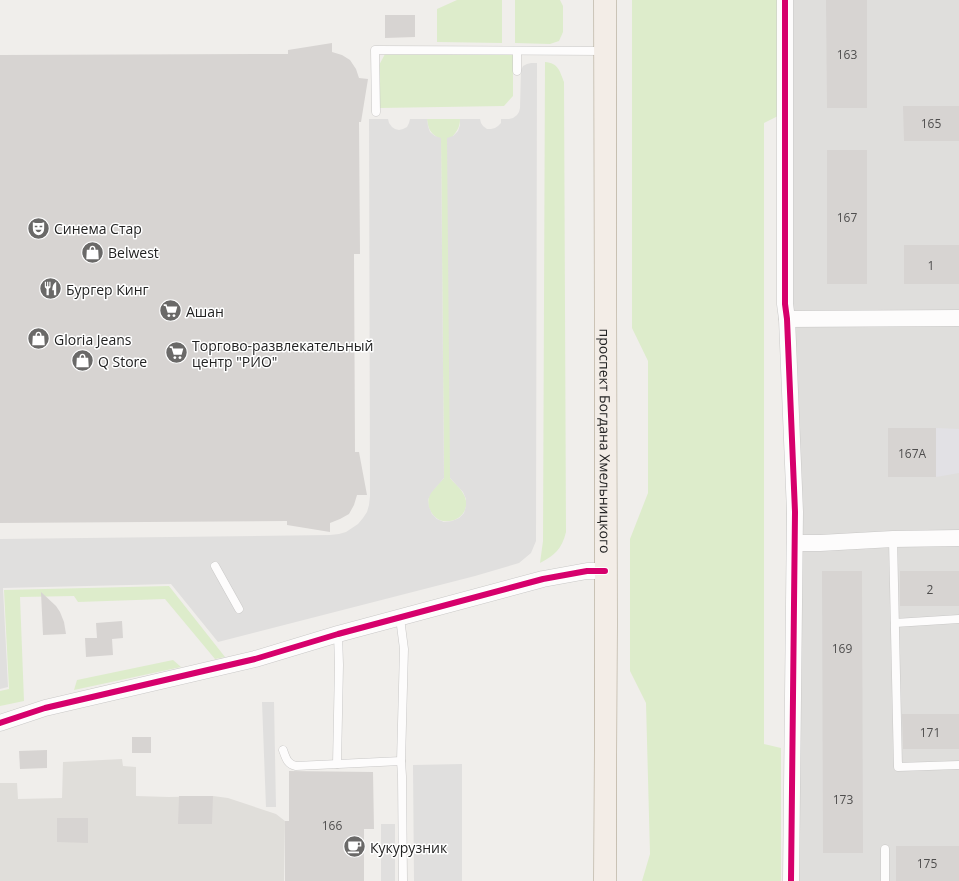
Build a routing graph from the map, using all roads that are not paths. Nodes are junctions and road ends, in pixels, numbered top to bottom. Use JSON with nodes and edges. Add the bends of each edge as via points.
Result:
{"nodes":[{"id":1,"x":605,"y":0,"type":"edge"},
{"id":2,"x":785,"y":0,"type":"edge"},
{"id":3,"x":517,"y":51,"type":"junction"},
{"id":4,"x":605,"y":51,"type":"junction"},
{"id":5,"x":517,"y":71,"type":"dead end"},
{"id":6,"x":376,"y":112,"type":"dead end"},
{"id":7,"x":959,"y":318,"type":"edge"},
{"id":8,"x":786,"y":319,"type":"junction"},
{"id":9,"x":959,"y":538,"type":"edge"},
{"id":10,"x":893,"y":539,"type":"junction"},
{"id":11,"x":794,"y":543,"type":"junction"},
{"id":12,"x":214,"y":566,"type":"dead end"},
{"id":13,"x":605,"y":571,"type":"junction"},
{"id":14,"x":239,"y":609,"type":"dead end"},
{"id":15,"x":400,"y":618,"type":"junction"},
{"id":16,"x":959,"y":619,"type":"edge"},
{"id":17,"x":895,"y":623,"type":"junction"},
{"id":18,"x":338,"y":634,"type":"junction"},
{"id":19,"x":0,"y":723,"type":"edge"},
{"id":20,"x":283,"y":750,"type":"dead end"},
{"id":21,"x":401,"y":761,"type":"junction"},
{"id":22,"x":337,"y":764,"type":"junction"},
{"id":23,"x":959,"y":765,"type":"edge"},
{"id":24,"x":884,"y":849,"type":"dead end"},
{"id":25,"x":403,"y":881,"type":"edge"},
{"id":26,"x":605,"y":881,"type":"edge"},
{"id":27,"x":791,"y":881,"type":"edge"},
{"id":28,"x":885,"y":881,"type":"edge"}],
"edges":[{"from":1,"to":4,"type":"main road","name":"проспект Богдана Хмельницкого"},
{"from":2,"to":8,"type":"street"},
{"from":3,"to":4,"type":"lane"},
{"from":3,"to":5,"type":"lane"},
{"from":3,"to":6,"type":"lane","via":[[375,50]]},
{"from":4,"to":13,"type":"main road","name":"проспект Богдана Хмельницкого"},
{"from":7,"to":8,"type":"street"},
{"from":8,"to":11,"type":"street","via":[[795,512]]},
{"from":9,"to":10,"type":"street"},
{"from":10,"to":11,"type":"street"},
{"from":10,"to":17,"type":"lane"},
{"from":11,"to":27,"type":"street"},
{"from":12,"to":14,"type":"lane"},
{"from":13,"to":15,"type":"street","via":[[587,571],[543,580]]},
{"from":13,"to":26,"type":"main road","name":"проспект Богдана Хмельницкого"},
{"from":15,"to":18,"type":"street"},
{"from":15,"to":21,"type":"lane","via":[[404,649]]},
{"from":16,"to":17,"type":"lane"},
{"from":17,"to":23,"type":"lane","via":[[898,767]]},
{"from":18,"to":19,"type":"street","via":[[255,659],[45,708]]},
{"from":18,"to":22,"type":"lane"},
{"from":20,"to":22,"type":"lane","via":[[291,765]]},
{"from":21,"to":22,"type":"lane"},
{"from":21,"to":25,"type":"lane"},
{"from":24,"to":28,"type":"lane"}]}
